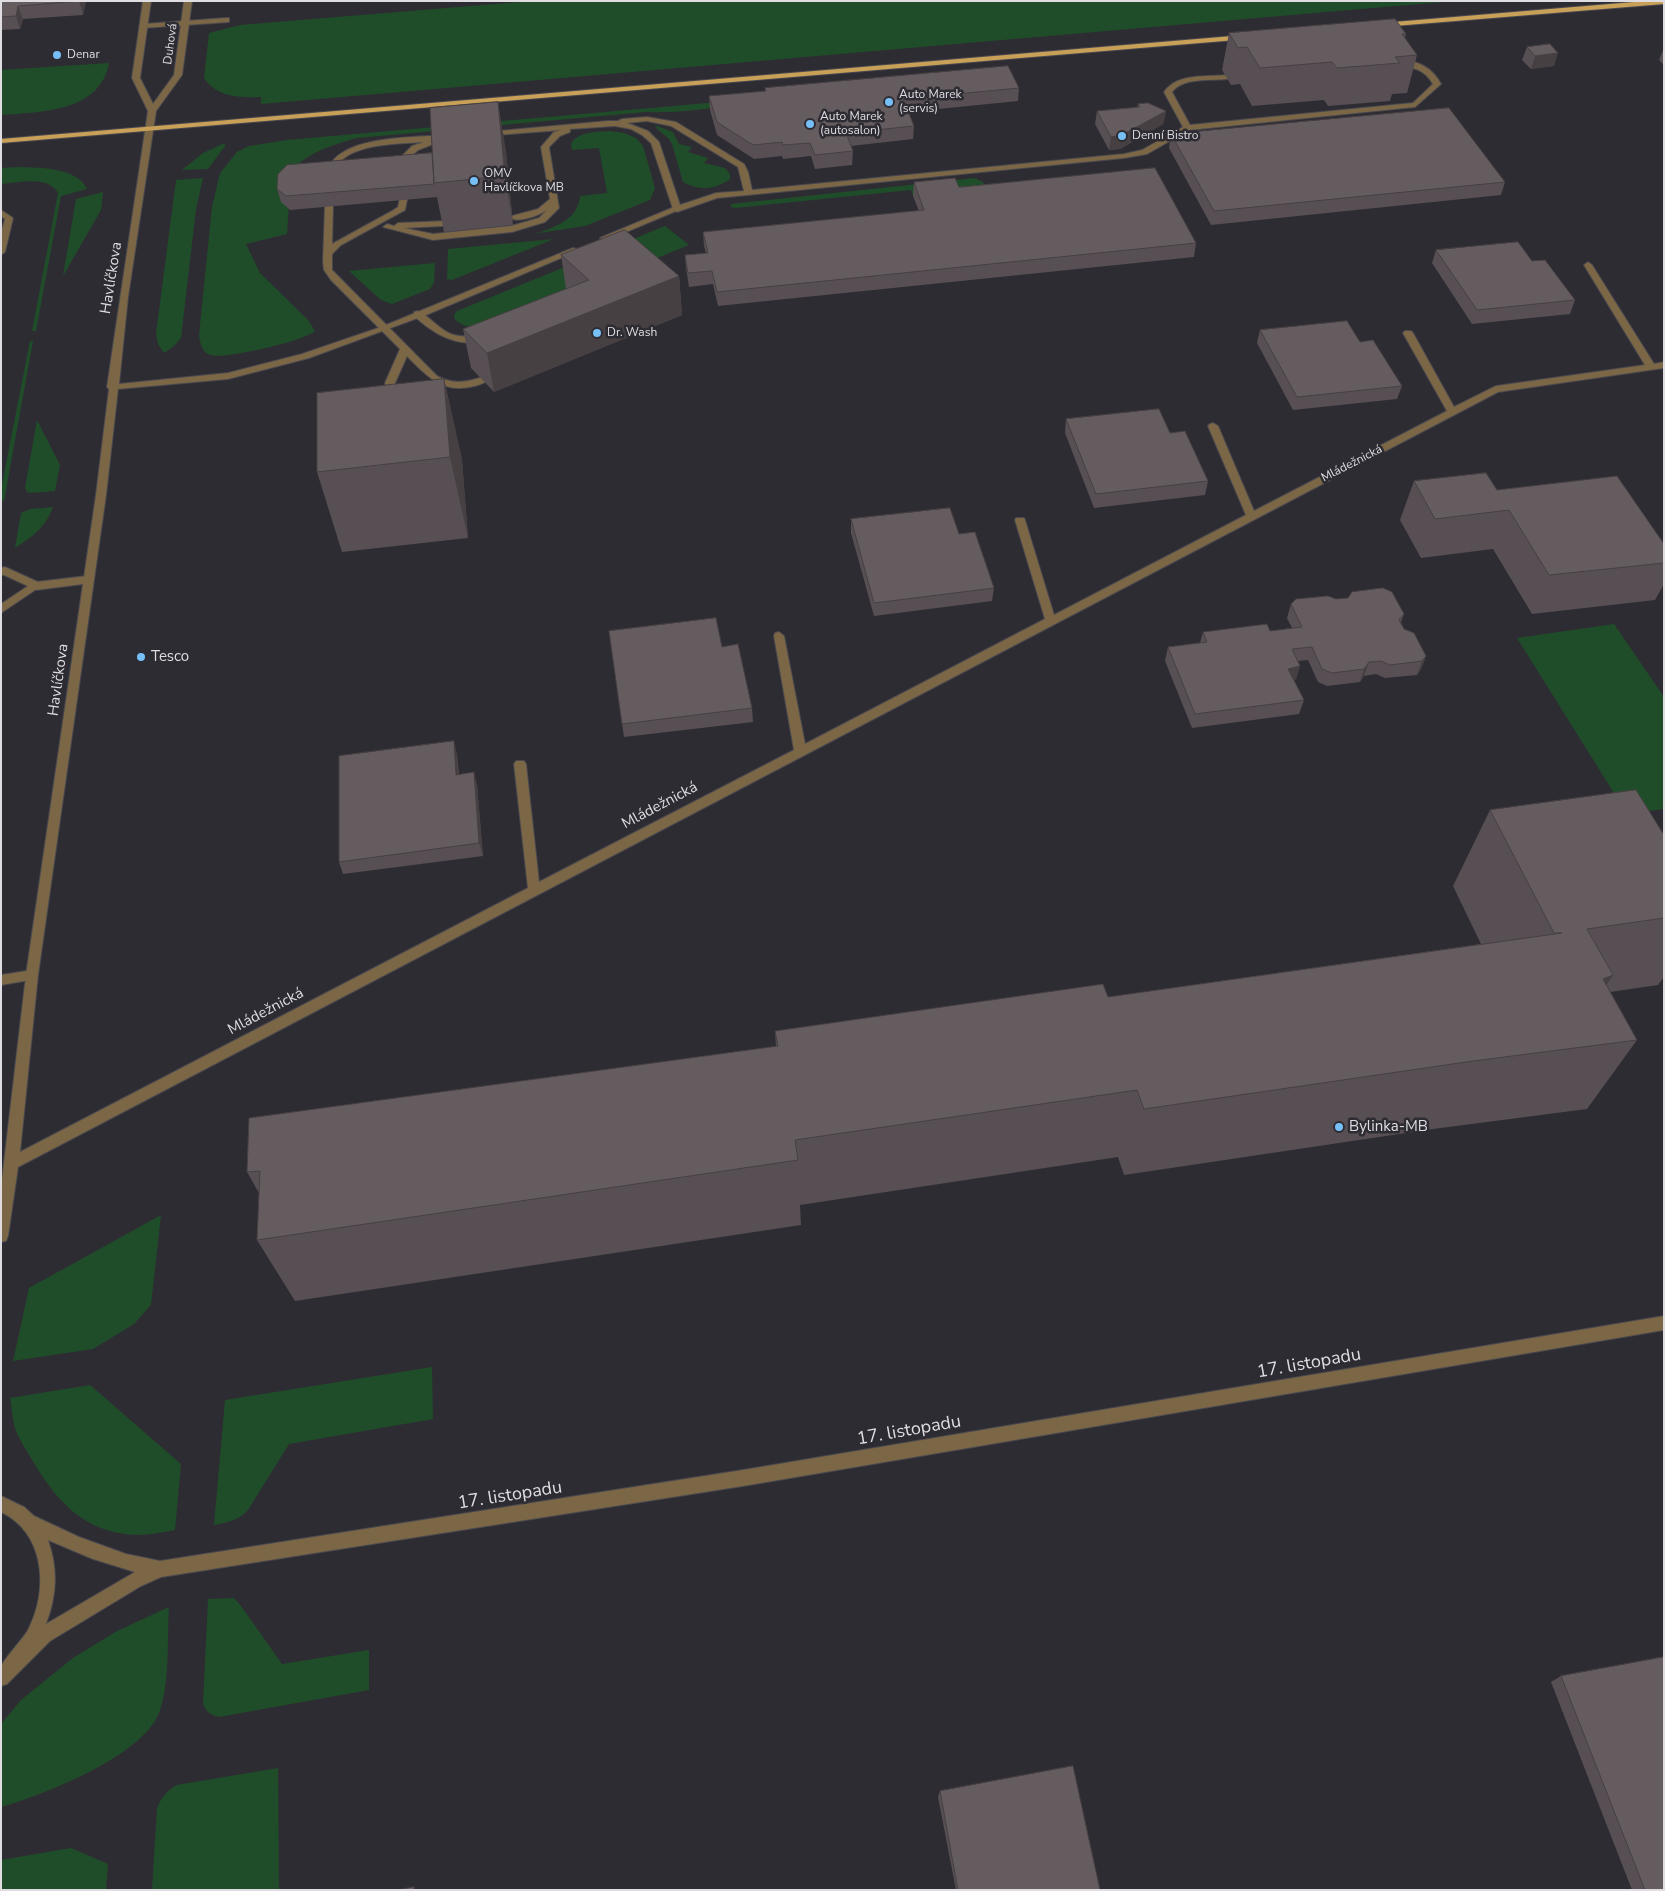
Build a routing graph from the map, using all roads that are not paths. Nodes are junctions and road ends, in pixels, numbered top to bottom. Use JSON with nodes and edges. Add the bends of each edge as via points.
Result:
{"nodes":[{"id":1,"x":147,"y":1,"type":"edge"},
{"id":2,"x":188,"y":1,"type":"edge"},
{"id":3,"x":1664,"y":2,"type":"edge"},
{"id":4,"x":226,"y":20,"type":"dead end"},
{"id":5,"x":185,"y":23,"type":"junction"},
{"id":6,"x":143,"y":26,"type":"junction"},
{"id":7,"x":1376,"y":26,"type":"edge"},
{"id":8,"x":1257,"y":36,"type":"edge"},
{"id":9,"x":1390,"y":64,"type":"edge"},
{"id":10,"x":1227,"y":77,"type":"dead end"},
{"id":11,"x":152,"y":111,"type":"junction"},
{"id":12,"x":608,"y":123,"type":"junction"},
{"id":13,"x":584,"y":125,"type":"junction"},
{"id":14,"x":149,"y":128,"type":"junction"},
{"id":15,"x":1187,"y":128,"type":"junction"},
{"id":16,"x":476,"y":135,"type":"edge"},
{"id":17,"x":457,"y":136,"type":"edge"},
{"id":18,"x":447,"y":137,"type":"junction"},
{"id":19,"x":1,"y":141,"type":"edge"},
{"id":20,"x":402,"y":169,"type":"edge"},
{"id":21,"x":330,"y":175,"type":"edge"},
{"id":22,"x":749,"y":193,"type":"junction"},
{"id":23,"x":554,"y":199,"type":"junction"},
{"id":24,"x":403,"y":200,"type":"edge"},
{"id":25,"x":329,"y":206,"type":"edge"},
{"id":26,"x":677,"y":209,"type":"junction"},
{"id":27,"x":1,"y":212,"type":"edge"},
{"id":28,"x":512,"y":217,"type":"dead end"},
{"id":29,"x":443,"y":223,"type":"edge"},
{"id":30,"x":387,"y":227,"type":"junction"},
{"id":31,"x":357,"y":233,"type":"junction"},
{"id":32,"x":1,"y":252,"type":"edge"},
{"id":33,"x":328,"y":253,"type":"junction"},
{"id":34,"x":1588,"y":265,"type":"dead end"},
{"id":35,"x":417,"y":314,"type":"junction"},
{"id":36,"x":384,"y":327,"type":"junction"},
{"id":37,"x":1408,"y":332,"type":"dead end"},
{"id":38,"x":495,"y":339,"type":"edge"},
{"id":39,"x":405,"y":348,"type":"junction"},
{"id":40,"x":1664,"y":365,"type":"edge"},
{"id":41,"x":1651,"y":367,"type":"junction"},
{"id":42,"x":483,"y":380,"type":"edge"},
{"id":43,"x":112,"y":387,"type":"junction"},
{"id":44,"x":392,"y":407,"type":"edge"},
{"id":45,"x":1452,"y":412,"type":"junction"},
{"id":46,"x":1213,"y":426,"type":"dead end"},
{"id":47,"x":1251,"y":516,"type":"junction"},
{"id":48,"x":1020,"y":520,"type":"dead end"},
{"id":49,"x":1,"y":572,"type":"edge"},
{"id":50,"x":87,"y":580,"type":"junction"},
{"id":51,"x":36,"y":586,"type":"junction"},
{"id":52,"x":1,"y":610,"type":"edge"},
{"id":53,"x":1051,"y":621,"type":"junction"},
{"id":54,"x":779,"y":636,"type":"dead end"},
{"id":55,"x":800,"y":752,"type":"junction"},
{"id":56,"x":520,"y":764,"type":"dead end"},
{"id":57,"x":534,"y":890,"type":"junction"},
{"id":58,"x":32,"y":975,"type":"junction"},
{"id":59,"x":1,"y":980,"type":"edge"},
{"id":60,"x":12,"y":1163,"type":"junction"},
{"id":61,"x":1,"y":1236,"type":"edge"},
{"id":62,"x":1664,"y":1323,"type":"edge"},
{"id":63,"x":4,"y":1502,"type":"edge"},
{"id":64,"x":28,"y":1522,"type":"junction"},
{"id":65,"x":160,"y":1569,"type":"junction"},
{"id":66,"x":18,"y":1660,"type":"junction"},
{"id":67,"x":1,"y":1678,"type":"edge"}],
"edges":[{"from":1,"to":6,"type":"street"},
{"from":2,"to":5,"type":"street","name":"Duhová"},
{"from":3,"to":7,"type":"main road"},
{"from":4,"to":5,"type":"street"},
{"from":5,"to":6,"type":"street"},
{"from":5,"to":11,"type":"street","name":"Duhová","via":[[178,75]]},
{"from":6,"to":11,"type":"street","via":[[136,78]]},
{"from":8,"to":14,"type":"main road"},
{"from":9,"to":15,"type":"street","via":[[1409,63],[1428,71],[1437,84],[1415,105]]},
{"from":10,"to":15,"type":"street","via":[[1174,84],[1168,92]]},
{"from":11,"to":14,"type":"street","name":"Duhová"},
{"from":12,"to":13,"type":"street"},
{"from":12,"to":22,"type":"street","via":[[647,119],[673,124],[741,166]]},
{"from":12,"to":26,"type":"street","via":[[638,128],[652,138]]},
{"from":13,"to":16,"type":"street"},
{"from":13,"to":23,"type":"street","via":[[557,134],[545,147]]},
{"from":14,"to":19,"type":"main road"},
{"from":14,"to":43,"type":"street","name":"Havlíčkova"},
{"from":15,"to":22,"type":"street","via":[[1144,152],[1124,156]]},
{"from":17,"to":18,"type":"street"},
{"from":18,"to":20,"type":"street","via":[[407,153],[402,160]]},
{"from":18,"to":21,"type":"street","via":[[360,147],[337,159],[331,166]]},
{"from":22,"to":26,"type":"street","via":[[716,196]]},
{"from":23,"to":28,"type":"street","via":[[539,211]]},
{"from":23,"to":30,"type":"street","via":[[555,208],[542,220],[512,230],[433,237]]},
{"from":24,"to":31,"type":"street","via":[[402,208]]},
{"from":25,"to":33,"type":"street"},
{"from":26,"to":35,"type":"street"},
{"from":27,"to":32,"type":"street","via":[[9,218]]},
{"from":29,"to":30,"type":"street"},
{"from":30,"to":31,"type":"street"},
{"from":31,"to":33,"type":"street","via":[[338,243]]},
{"from":33,"to":36,"type":"street","via":[[328,270]]},
{"from":34,"to":41,"type":"street"},
{"from":35,"to":36,"type":"street"},
{"from":35,"to":38,"type":"street","via":[[443,336],[471,341]]},
{"from":36,"to":39,"type":"street"},
{"from":36,"to":43,"type":"street","via":[[265,368],[209,379]]},
{"from":37,"to":45,"type":"street"},
{"from":39,"to":42,"type":"street","via":[[444,384],[471,385]]},
{"from":39,"to":44,"type":"street","via":[[390,383]]},
{"from":40,"to":41,"type":"street","name":"Mládežnická"},
{"from":41,"to":45,"type":"street","name":"Mládežnická","via":[[1496,389]]},
{"from":43,"to":50,"type":"street","name":"Havlíčkova","via":[[101,495]]},
{"from":45,"to":47,"type":"street","name":"Mládežnická"},
{"from":46,"to":47,"type":"street"},
{"from":47,"to":53,"type":"street","name":"Mládežnická"},
{"from":48,"to":53,"type":"street"},
{"from":49,"to":51,"type":"street","via":[[6,571]]},
{"from":50,"to":51,"type":"street"},
{"from":50,"to":58,"type":"street","name":"Havlíčkova"},
{"from":51,"to":52,"type":"street"},
{"from":53,"to":55,"type":"street","name":"Mládežnická"},
{"from":54,"to":55,"type":"street"},
{"from":55,"to":57,"type":"street","name":"Mládežnická"},
{"from":56,"to":57,"type":"street"},
{"from":57,"to":60,"type":"street","name":"Mládežnická"},
{"from":58,"to":59,"type":"street"},
{"from":58,"to":60,"type":"street","name":"Havlíčkova"},
{"from":60,"to":61,"type":"street","name":"Havlíčkova"},
{"from":62,"to":65,"type":"street","name":"17. listopadu","via":[[743,1478]]},
{"from":63,"to":64,"type":"street"},
{"from":64,"to":65,"type":"street","via":[[134,1565]]},
{"from":64,"to":66,"type":"street","via":[[42,1542],[48,1567],[47,1594],[37,1628]]},
{"from":65,"to":66,"type":"street","via":[[135,1580],[44,1636]]},
{"from":66,"to":67,"type":"street"}]}
